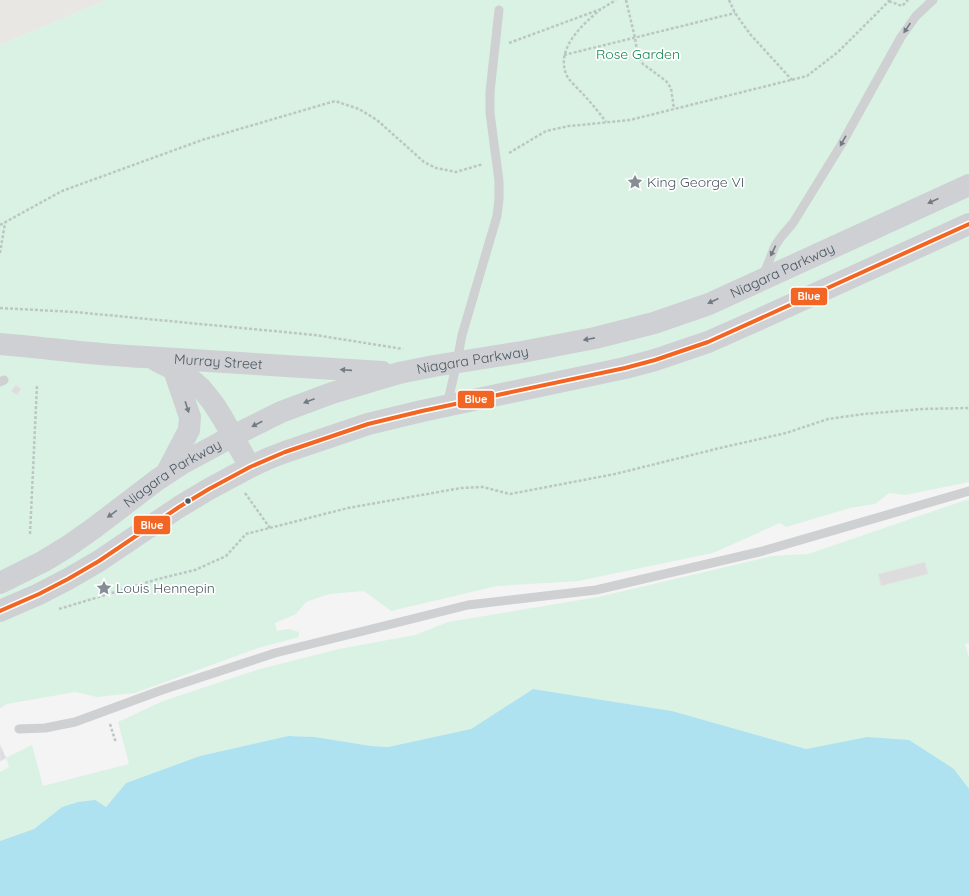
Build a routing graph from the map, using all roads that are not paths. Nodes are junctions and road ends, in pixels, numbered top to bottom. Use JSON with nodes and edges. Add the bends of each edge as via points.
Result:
{"nodes":[{"id":1,"x":933,"y":0,"type":"edge"},
{"id":2,"x":499,"y":10,"type":"dead end"},
{"id":3,"x":969,"y":185,"type":"edge"},
{"id":4,"x":969,"y":224,"type":"edge"},
{"id":5,"x":762,"y":279,"type":"junction"},
{"id":6,"x":0,"y":329,"type":"edge"},
{"id":7,"x":0,"y":344,"type":"edge"},
{"id":8,"x":38,"y":347,"type":"junction"},
{"id":9,"x":145,"y":357,"type":"junction"},
{"id":10,"x":457,"y":362,"type":"junction"},
{"id":11,"x":174,"y":370,"type":"junction"},
{"id":12,"x":399,"y":373,"type":"junction"},
{"id":13,"x":447,"y":406,"type":"junction"},
{"id":14,"x":233,"y":436,"type":"junction"},
{"id":15,"x":250,"y":467,"type":"junction"},
{"id":16,"x":166,"y":475,"type":"junction"},
{"id":17,"x":969,"y":491,"type":"edge"},
{"id":18,"x":0,"y":583,"type":"edge"},
{"id":19,"x":0,"y":611,"type":"edge"},
{"id":20,"x":19,"y":729,"type":"dead end"}],
"edges":[{"from":1,"to":5,"type":"lane","one_way":true,"via":[[916,16],[901,37],[841,145],[793,223],[780,237]]},
{"from":2,"to":10,"type":"lane","via":[[490,92],[490,113],[499,181],[497,216],[462,335]]},
{"from":3,"to":5,"type":"main road","name":"Niagara Parkway","one_way":true},
{"from":4,"to":13,"type":"main road","via":[[708,342],[625,368]]},
{"from":5,"to":10,"type":"main road","name":"Niagara Parkway","one_way":true,"via":[[709,304],[654,324],[595,338]]},
{"from":6,"to":8,"type":"main road","name":"Murray Street"},
{"from":7,"to":8,"type":"main road","name":"Murray Street"},
{"from":8,"to":9,"type":"main road","name":"Murray Street"},
{"from":9,"to":11,"type":"main road"},
{"from":12,"to":9,"type":"main road","name":"Murray Street","one_way":true},
{"from":10,"to":12,"type":"main road","name":"Niagara Parkway"},
{"from":10,"to":13,"type":"lane"},
{"from":11,"to":14,"type":"main road","via":[[187,376],[201,388]]},
{"from":11,"to":16,"type":"main road","one_way":true,"via":[[190,417],[189,430]]},
{"from":12,"to":14,"type":"main road","name":"Niagara Parkway","one_way":true,"via":[[309,401]]},
{"from":13,"to":15,"type":"main road","via":[[360,426]]},
{"from":14,"to":15,"type":"main road"},
{"from":14,"to":16,"type":"main road","name":"Niagara Parkway"},
{"from":15,"to":19,"type":"main road","via":[[179,507],[68,579]]},
{"from":16,"to":18,"type":"main road","name":"Niagara Parkway","one_way":true,"via":[[66,547]]},
{"from":17,"to":20,"type":"lane","via":[[763,551],[596,590],[468,604],[275,653],[75,722],[45,728]]}]}
